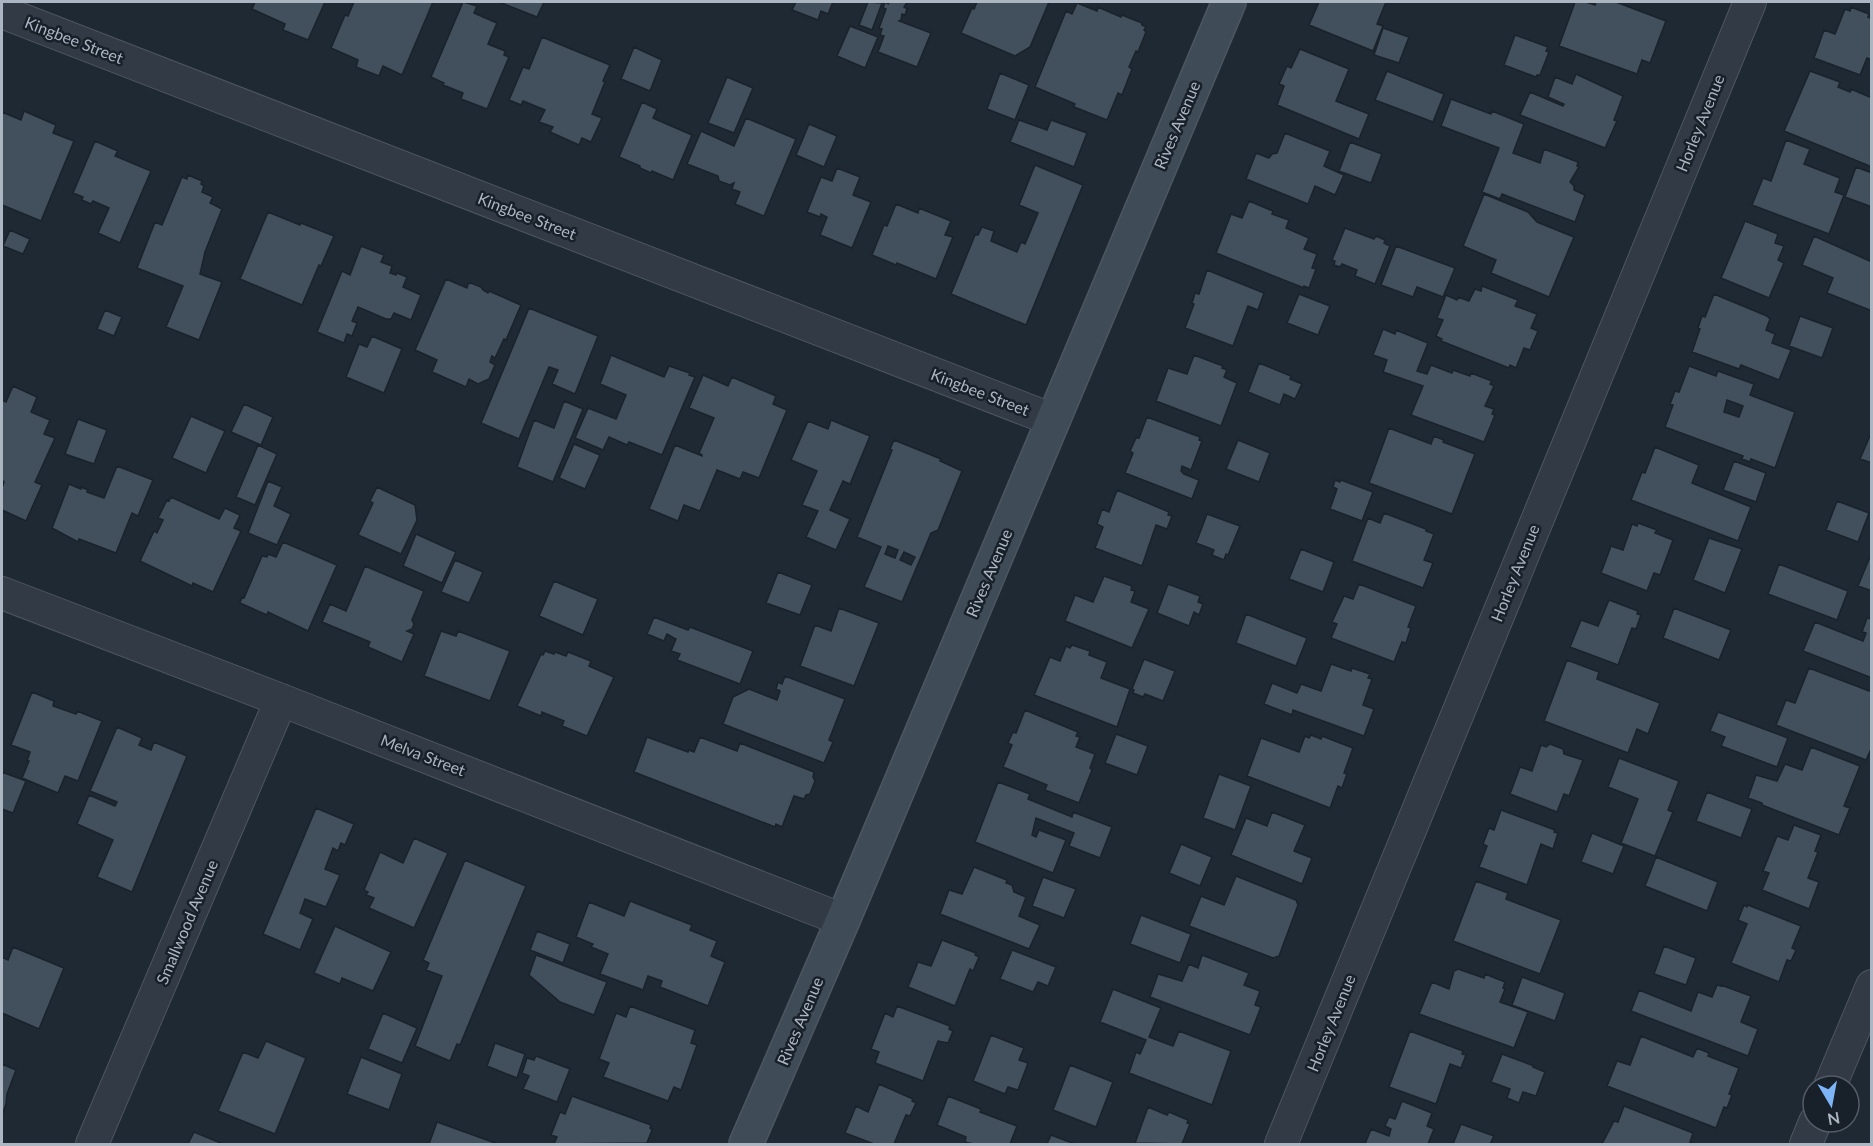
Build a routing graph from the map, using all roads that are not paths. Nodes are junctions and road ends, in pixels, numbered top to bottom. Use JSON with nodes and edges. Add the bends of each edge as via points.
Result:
{"nodes":[{"id":1,"x":1229,"y":2,"type":"edge"},
{"id":2,"x":1750,"y":2,"type":"edge"},
{"id":3,"x":2,"y":12,"type":"edge"},
{"id":4,"x":1053,"y":420,"type":"junction"},
{"id":5,"x":2,"y":593,"type":"edge"},
{"id":6,"x":281,"y":700,"type":"junction"},
{"id":7,"x":843,"y":920,"type":"junction"},
{"id":8,"x":1872,"y":986,"type":"edge"},
{"id":9,"x":1835,"y":1074,"type":"edge"},
{"id":10,"x":92,"y":1144,"type":"edge"},
{"id":11,"x":746,"y":1144,"type":"edge"},
{"id":12,"x":1281,"y":1144,"type":"edge"}],
"edges":[{"from":1,"to":4,"type":"street","name":"Rives Avenue"},
{"from":2,"to":12,"type":"street","name":"Horley Avenue"},
{"from":3,"to":4,"type":"street","name":"Kingbee Street"},
{"from":4,"to":7,"type":"street","name":"Rives Avenue"},
{"from":5,"to":6,"type":"street","name":"Melva Street"},
{"from":6,"to":7,"type":"street","name":"Melva Street"},
{"from":6,"to":10,"type":"street","name":"Smallwood Avenue"},
{"from":7,"to":11,"type":"street","name":"Rives Avenue"},
{"from":8,"to":9,"type":"street"}]}
